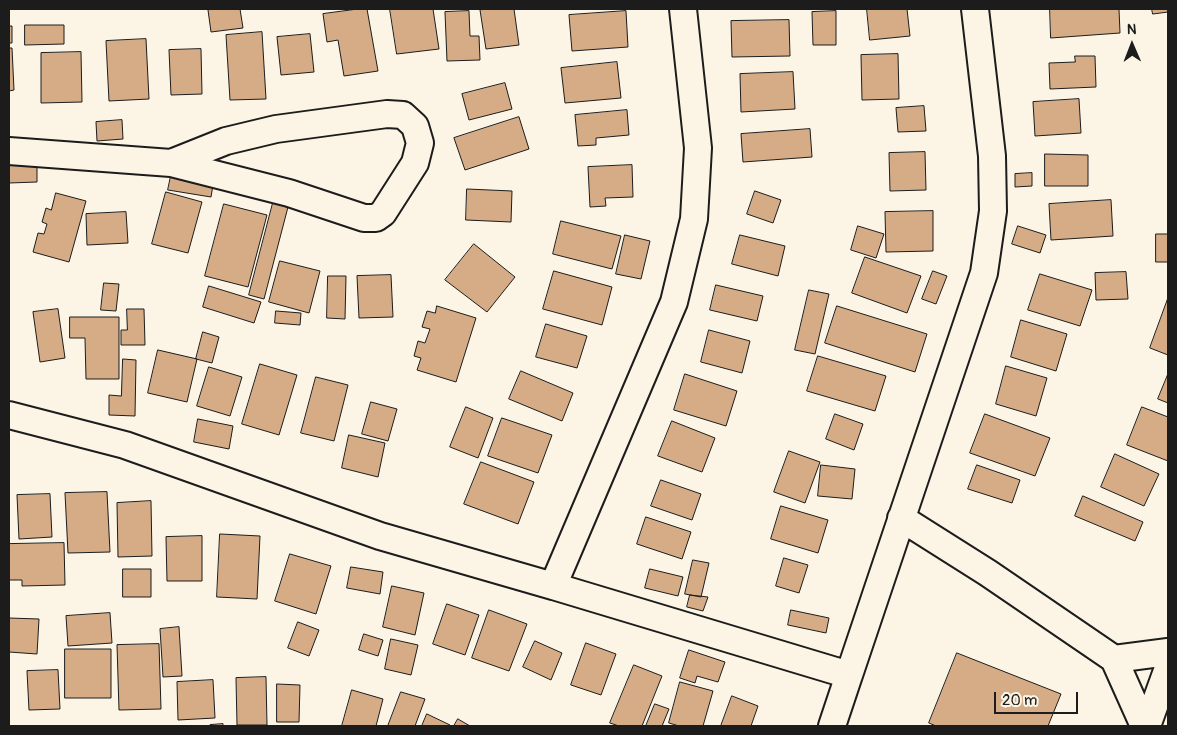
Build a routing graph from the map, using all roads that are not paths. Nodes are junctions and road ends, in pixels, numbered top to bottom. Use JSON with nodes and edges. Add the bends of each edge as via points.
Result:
{"nodes":[{"id":1,"x":683,"y":9,"type":"edge"},
{"id":2,"x":975,"y":9,"type":"edge"},
{"id":3,"x":9,"y":151,"type":"edge"},
{"id":4,"x":171,"y":163,"type":"junction"},
{"id":5,"x":9,"y":415,"type":"edge"},
{"id":6,"x":901,"y":518,"type":"junction"},
{"id":7,"x":553,"y":586,"type":"junction"},
{"id":8,"x":1168,"y":652,"type":"edge"},
{"id":9,"x":1114,"y":660,"type":"junction"},
{"id":10,"x":1168,"y":668,"type":"edge"},
{"id":11,"x":848,"y":675,"type":"junction"},
{"id":12,"x":832,"y":726,"type":"edge"},
{"id":13,"x":1146,"y":726,"type":"edge"}],
"edges":[{"from":1,"to":7,"type":"street","via":[[698,148],[694,219],[674,302]]},
{"from":2,"to":6,"type":"street","via":[[992,156],[993,211],[984,272]]},
{"from":3,"to":4,"type":"street"},
{"from":4,"to":4,"type":"street","via":[[226,141],[276,129],[387,114],[403,115],[415,126],[420,144],[415,163],[383,213],[376,218],[364,218],[289,193]]},
{"from":5,"to":7,"type":"street","via":[[125,445],[380,536]]},
{"from":6,"to":9,"type":"street"},
{"from":6,"to":11,"type":"street"},
{"from":7,"to":11,"type":"street"},
{"from":8,"to":9,"type":"street"},
{"from":9,"to":13,"type":"street"},
{"from":10,"to":13,"type":"street"},
{"from":11,"to":12,"type":"street"}]}
